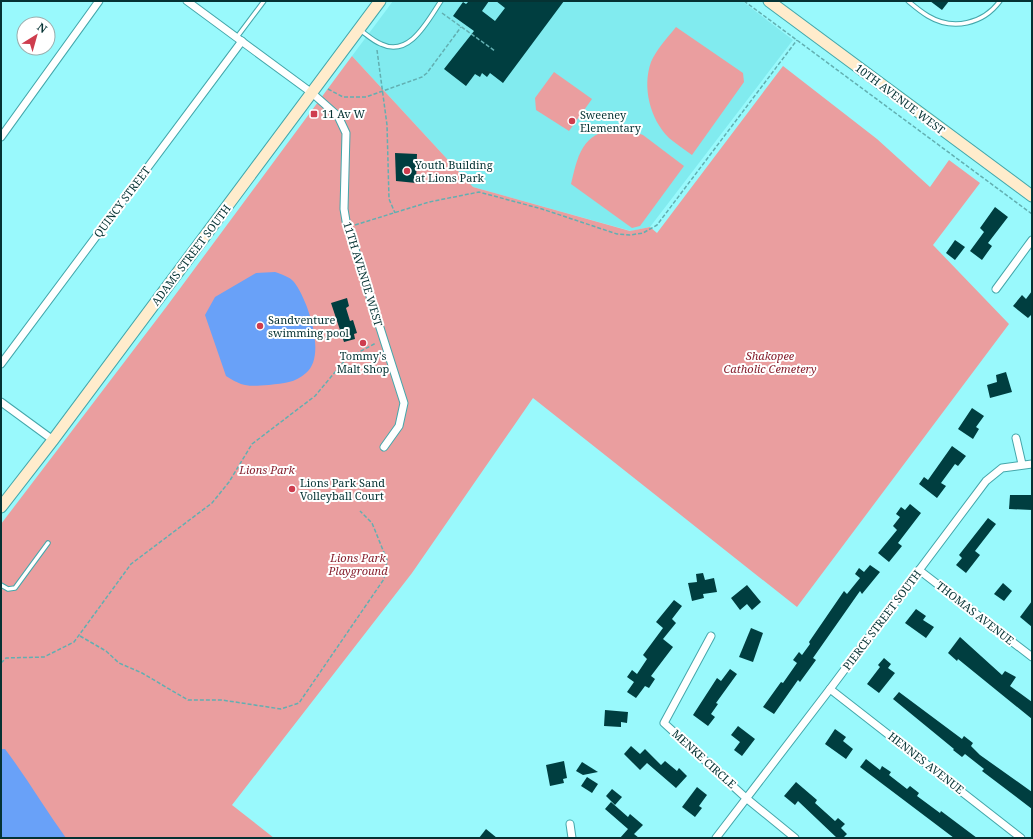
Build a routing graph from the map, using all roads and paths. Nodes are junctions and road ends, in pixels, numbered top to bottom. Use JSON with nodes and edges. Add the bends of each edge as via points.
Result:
{"nodes":[{"id":1,"x":99,"y":1,"type":"edge"},
{"id":2,"x":187,"y":1,"type":"edge"},
{"id":3,"x":264,"y":1,"type":"edge"},
{"id":4,"x":380,"y":1,"type":"edge"},
{"id":5,"x":441,"y":1,"type":"edge"},
{"id":6,"x":744,"y":1,"type":"edge"},
{"id":7,"x":769,"y":1,"type":"edge"},
{"id":8,"x":908,"y":1,"type":"edge"},
{"id":9,"x":1000,"y":1,"type":"edge"},
{"id":10,"x":442,"y":13,"type":"dead end"},
{"id":11,"x":461,"y":27,"type":"junction"},
{"id":12,"x":359,"y":29,"type":"junction"},
{"id":13,"x":240,"y":39,"type":"junction"},
{"id":14,"x":797,"y":40,"type":"junction"},
{"id":15,"x":377,"y":50,"type":"dead end"},
{"id":16,"x":495,"y":51,"type":"dead end"},
{"id":17,"x":320,"y":82,"type":"junction"},
{"id":18,"x":383,"y":91,"type":"junction"},
{"id":19,"x":312,"y":93,"type":"junction"},
{"id":20,"x":1,"y":137,"type":"edge"},
{"id":21,"x":1032,"y":196,"type":"edge"},
{"id":22,"x":395,"y":212,"type":"junction"},
{"id":23,"x":1032,"y":214,"type":"edge"},
{"id":24,"x":355,"y":225,"type":"dead end"},
{"id":25,"x":1032,"y":240,"type":"edge"},
{"id":26,"x":996,"y":289,"type":"dead end"},
{"id":27,"x":384,"y":340,"type":"junction"},
{"id":28,"x":1,"y":364,"type":"edge"},
{"id":29,"x":1,"y":402,"type":"edge"},
{"id":30,"x":1016,"y":438,"type":"dead end"},
{"id":31,"x":53,"y":440,"type":"junction"},
{"id":32,"x":384,"y":447,"type":"dead end"},
{"id":33,"x":1022,"y":464,"type":"junction"},
{"id":34,"x":1032,"y":464,"type":"edge"},
{"id":35,"x":1,"y":507,"type":"edge"},
{"id":36,"x":360,"y":511,"type":"dead end"},
{"id":37,"x":48,"y":543,"type":"dead end"},
{"id":38,"x":919,"y":570,"type":"junction"},
{"id":39,"x":1,"y":585,"type":"edge"},
{"id":40,"x":80,"y":636,"type":"junction"},
{"id":41,"x":711,"y":636,"type":"dead end"},
{"id":42,"x":1032,"y":657,"type":"edge"},
{"id":43,"x":1,"y":663,"type":"edge"},
{"id":44,"x":830,"y":689,"type":"junction"},
{"id":45,"x":746,"y":798,"type":"junction"},
{"id":46,"x":570,"y":824,"type":"dead end"},
{"id":47,"x":572,"y":838,"type":"edge"},
{"id":48,"x":716,"y":838,"type":"edge"},
{"id":49,"x":795,"y":838,"type":"edge"},
{"id":50,"x":1022,"y":838,"type":"edge"}],
"edges":[{"from":1,"to":20,"type":"street"},
{"from":2,"to":13,"type":"street","name":"11TH AVENUE WEST"},
{"from":3,"to":13,"type":"lane"},
{"from":4,"to":12,"type":"street","name":"ADAMS STREET SOUTH"},
{"from":5,"to":12,"type":"lane","via":[[416,36],[405,44],[391,47],[380,44]]},
{"from":6,"to":14,"type":"path"},
{"from":7,"to":21,"type":"street","name":"10TH AVENUE WEST"},
{"from":8,"to":9,"type":"lane","via":[[929,16],[946,23],[965,25],[981,18]]},
{"from":10,"to":11,"type":"path"},
{"from":11,"to":16,"type":"path"},
{"from":11,"to":18,"type":"path","via":[[427,73]]},
{"from":12,"to":17,"type":"street","name":"ADAMS STREET SOUTH"},
{"from":13,"to":19,"type":"street","name":"11TH AVENUE WEST"},
{"from":13,"to":28,"type":"street","name":"QUINCY STREET"},
{"from":14,"to":22,"type":"path","via":[[657,225],[643,233],[616,234],[542,209],[479,192],[428,202]]},
{"from":14,"to":23,"type":"path"},
{"from":15,"to":18,"type":"path"},
{"from":17,"to":18,"type":"path","via":[[338,95],[350,98],[366,97]]},
{"from":17,"to":19,"type":"street","name":"ADAMS STREET SOUTH"},
{"from":18,"to":22,"type":"path","via":[[389,199]]},
{"from":19,"to":27,"type":"street","name":"11TH AVENUE WEST","via":[[334,111],[344,127],[346,221]]},
{"from":19,"to":31,"type":"street","name":"ADAMS STREET SOUTH"},
{"from":22,"to":24,"type":"path"},
{"from":25,"to":26,"type":"street"},
{"from":27,"to":32,"type":"street","name":"11TH AVENUE WEST","via":[[404,403],[400,426]]},
{"from":27,"to":40,"type":"path","via":[[346,359],[316,396],[252,444],[221,494],[131,564]]},
{"from":29,"to":31,"type":"street"},
{"from":30,"to":33,"type":"street"},
{"from":31,"to":35,"type":"street","name":"ADAMS STREET SOUTH"},
{"from":33,"to":34,"type":"street","name":"PIERCE STREET SOUTH"},
{"from":33,"to":38,"type":"street","name":"PIERCE STREET SOUTH","via":[[1002,468],[986,481]]},
{"from":36,"to":40,"type":"path","via":[[372,523],[387,560],[384,579],[299,703],[281,709],[222,700],[188,700],[142,673],[119,663],[106,651]]},
{"from":37,"to":39,"type":"lane","via":[[15,588],[8,589]]},
{"from":38,"to":42,"type":"street","name":"THOMAS AVENUE"},
{"from":38,"to":44,"type":"street","name":"PIERCE STREET SOUTH"},
{"from":40,"to":43,"type":"path","via":[[74,642],[44,656],[6,658]]},
{"from":41,"to":45,"type":"street","name":"MENKE CIRCLE","via":[[664,723]]},
{"from":44,"to":45,"type":"street","name":"PIERCE STREET SOUTH"},
{"from":44,"to":50,"type":"street","name":"HENNES AVENUE"},
{"from":45,"to":48,"type":"street","name":"PIERCE STREET SOUTH"},
{"from":45,"to":49,"type":"street"},
{"from":46,"to":47,"type":"street"}]}
